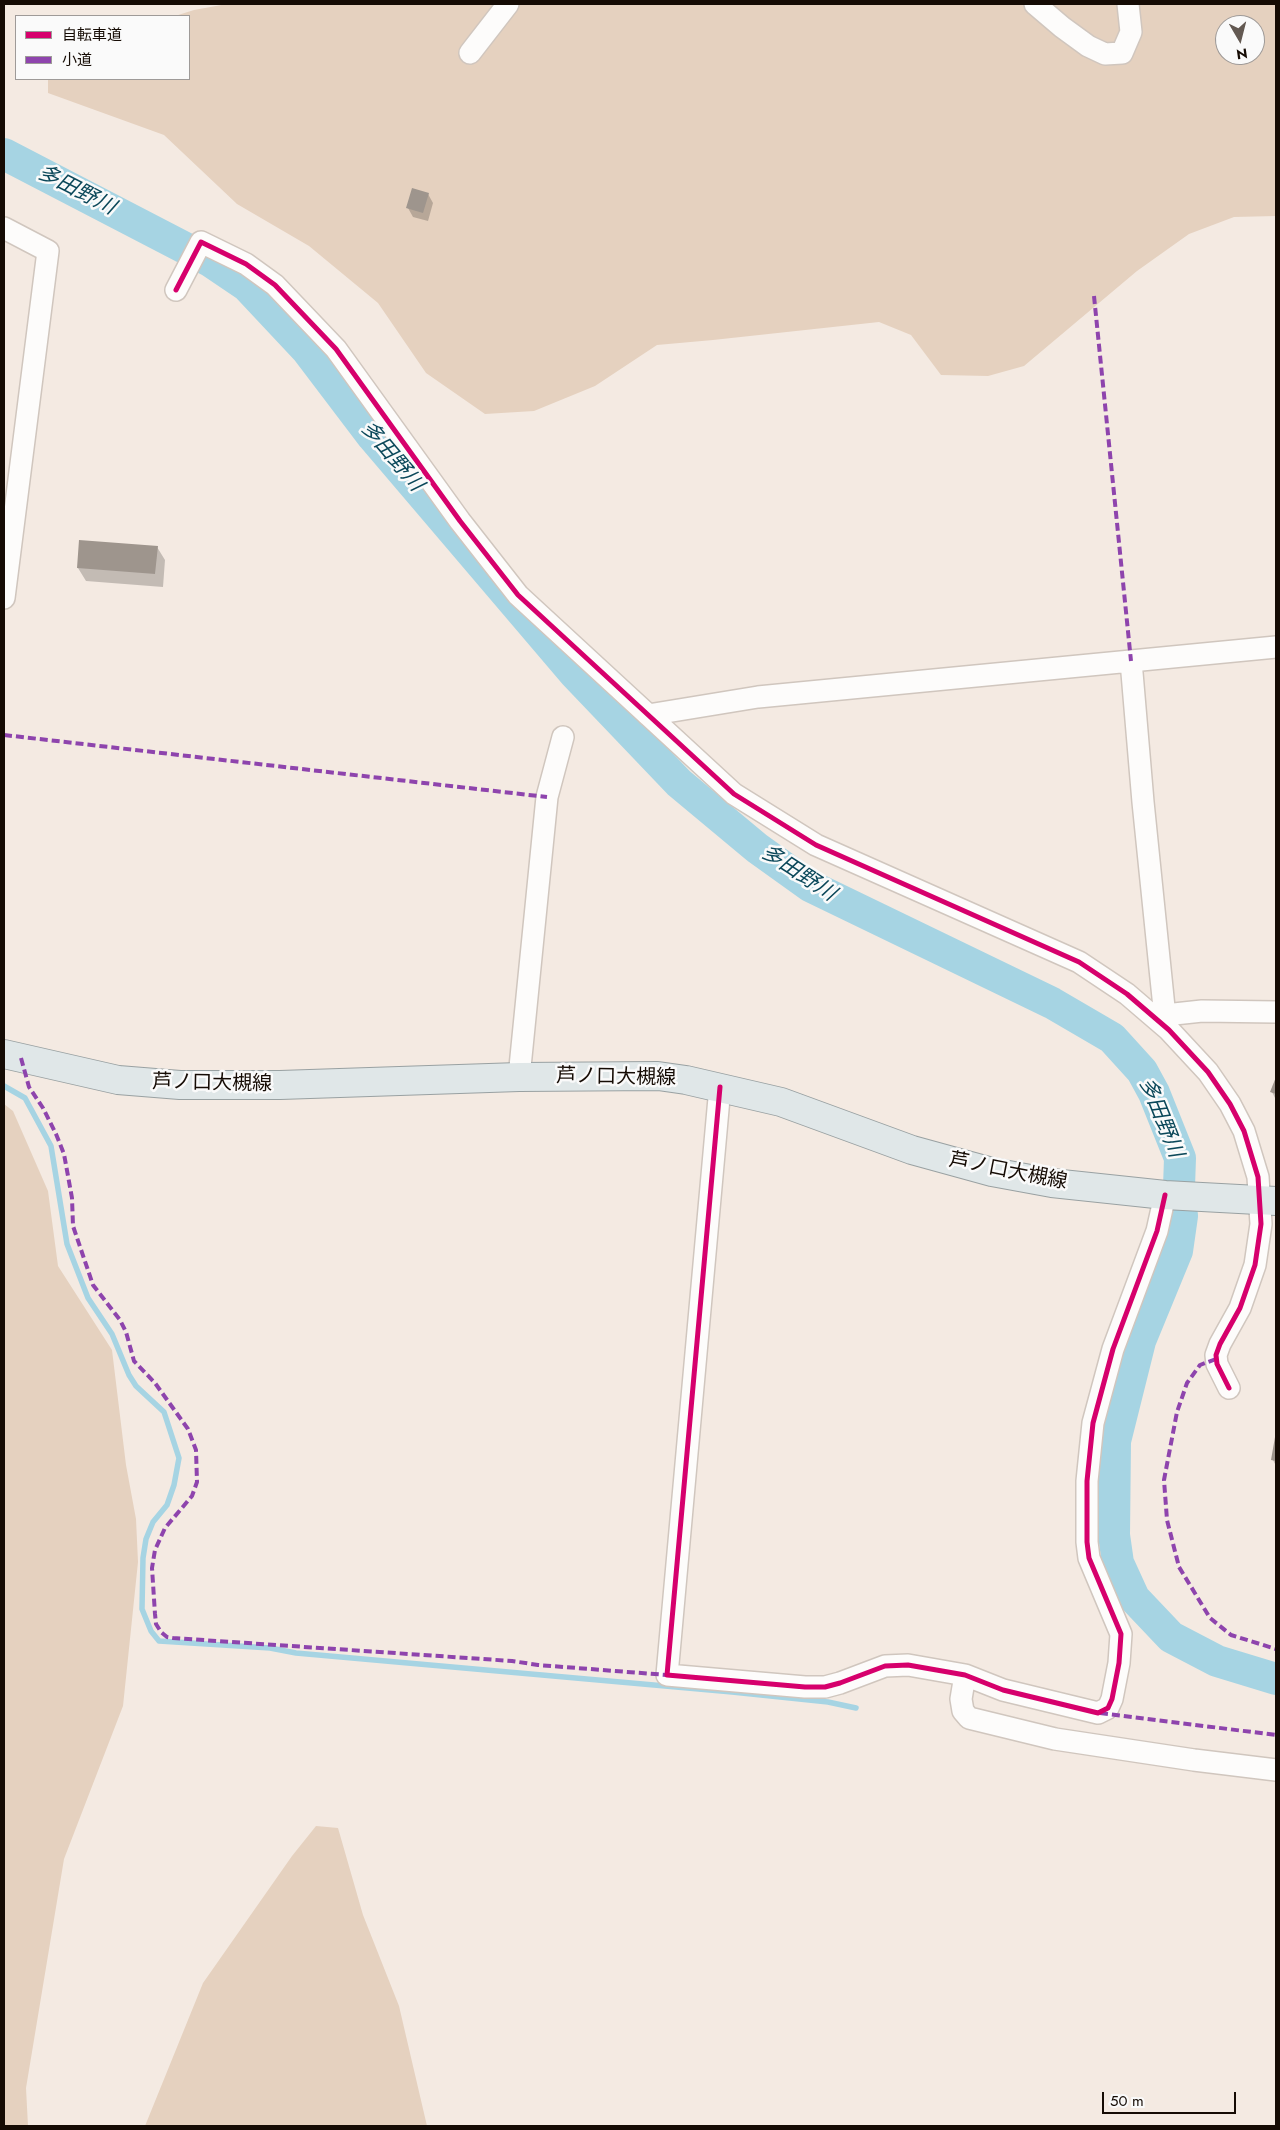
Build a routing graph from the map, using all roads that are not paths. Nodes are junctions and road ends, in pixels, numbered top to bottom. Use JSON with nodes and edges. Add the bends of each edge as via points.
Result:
{"nodes":[{"id":1,"x":508,"y":4,"type":"edge"},
{"id":2,"x":1035,"y":4,"type":"edge"},
{"id":3,"x":1128,"y":4,"type":"edge"},
{"id":4,"x":470,"y":53,"type":"dead end"},
{"id":5,"x":4,"y":228,"type":"edge"},
{"id":6,"x":176,"y":290,"type":"dead end"},
{"id":7,"x":4,"y":598,"type":"edge"},
{"id":8,"x":1276,"y":646,"type":"edge"},
{"id":9,"x":1131,"y":661,"type":"junction"},
{"id":10,"x":648,"y":715,"type":"junction"},
{"id":11,"x":563,"y":737,"type":"dead end"},
{"id":12,"x":1276,"y":1012,"type":"edge"},
{"id":13,"x":1166,"y":1021,"type":"junction"},
{"id":14,"x":4,"y":1054,"type":"edge"},
{"id":15,"x":520,"y":1078,"type":"junction"},
{"id":16,"x":720,"y":1087,"type":"junction"},
{"id":17,"x":1165,"y":1195,"type":"junction"},
{"id":18,"x":1268,"y":1201,"type":"edge"},
{"id":19,"x":1228,"y":1388,"type":"dead end"},
{"id":20,"x":965,"y":1675,"type":"junction"},
{"id":21,"x":1276,"y":1770,"type":"edge"}],
"edges":[{"from":1,"to":4,"type":"street"},
{"from":2,"to":3,"type":"street","via":[[1088,46],[1105,54],[1122,53],[1130,32]]},
{"from":5,"to":7,"type":"street","via":[[48,251]]},
{"from":6,"to":10,"type":"street","via":[[201,242],[246,264],[276,285],[336,349],[460,522],[518,595]]},
{"from":8,"to":9,"type":"street"},
{"from":9,"to":10,"type":"street","via":[[758,697]]},
{"from":9,"to":13,"type":"street"},
{"from":10,"to":13,"type":"street","via":[[734,794],[816,845],[1079,962]]},
{"from":11,"to":15,"type":"street","via":[[547,797]]},
{"from":12,"to":13,"type":"street","via":[[1202,1012]]},
{"from":13,"to":18,"type":"street","via":[[1230,1104],[1244,1131]]},
{"from":14,"to":15,"type":"main road","name":"芦ノ口大槻線","via":[[118,1080],[180,1085]]},
{"from":15,"to":16,"type":"main road","name":"芦ノ口大槻線","via":[[658,1076]]},
{"from":16,"to":17,"type":"main road","name":"芦ノ口大槻線","via":[[781,1102],[912,1150],[992,1172],[1052,1183]]},
{"from":16,"to":20,"type":"street","via":[[667,1675],[825,1687],[885,1666],[908,1665]]},
{"from":17,"to":18,"type":"main road","name":"芦ノ口大槻線"},
{"from":17,"to":20,"type":"street","via":[[1157,1232],[1113,1349],[1093,1423],[1087,1481],[1087,1542],[1089,1558],[1121,1634],[1112,1699],[1108,1708],[1098,1713],[1003,1690]]},
{"from":18,"to":19,"type":"street","via":[[1255,1265],[1240,1308],[1216,1356],[1216,1364]]},
{"from":20,"to":21,"type":"street","via":[[961,1698],[963,1711],[969,1718],[1055,1739]]}]}
